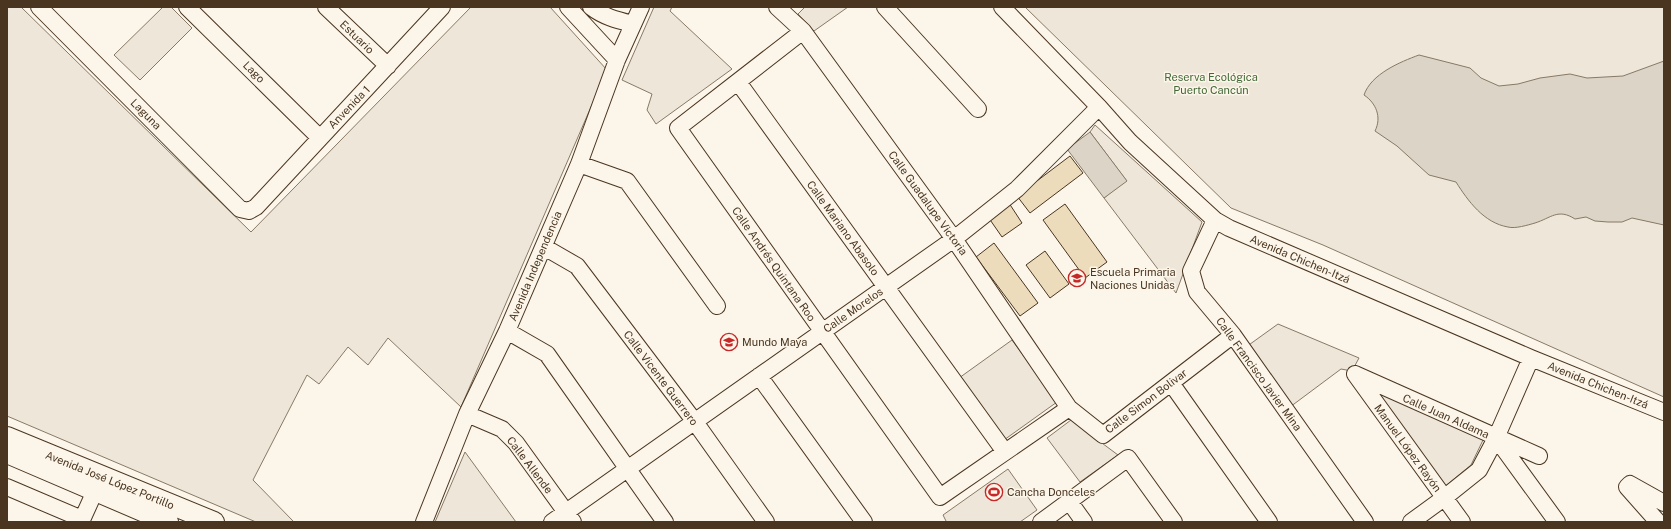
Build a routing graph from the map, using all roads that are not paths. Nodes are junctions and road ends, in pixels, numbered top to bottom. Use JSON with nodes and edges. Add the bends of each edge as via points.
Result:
{"nodes":[{"id":1,"x":39,"y":7,"type":"edge"},
{"id":2,"x":187,"y":7,"type":"edge"},
{"id":3,"x":326,"y":7,"type":"edge"},
{"id":4,"x":442,"y":7,"type":"edge"},
{"id":5,"x":568,"y":7,"type":"edge"},
{"id":6,"x":591,"y":7,"type":"edge"},
{"id":7,"x":641,"y":7,"type":"edge"},
{"id":8,"x":777,"y":7,"type":"edge"},
{"id":9,"x":885,"y":7,"type":"edge"},
{"id":10,"x":1002,"y":7,"type":"edge"},
{"id":11,"x":632,"y":24,"type":"junction"},
{"id":12,"x":803,"y":31,"type":"junction"},
{"id":13,"x":617,"y":60,"type":"junction"},
{"id":14,"x":388,"y":66,"type":"junction"},
{"id":15,"x":738,"y":82,"type":"junction"},
{"id":16,"x":1099,"y":107,"type":"junction"},
{"id":17,"x":978,"y":109,"type":"dead end"},
{"id":18,"x":320,"y":138,"type":"junction"},
{"id":19,"x":579,"y":164,"type":"junction"},
{"id":20,"x":256,"y":207,"type":"joint"},
{"id":21,"x":1215,"y":220,"type":"junction"},
{"id":22,"x":954,"y":239,"type":"junction"},
{"id":23,"x":544,"y":247,"type":"junction"},
{"id":24,"x":886,"y":287,"type":"junction"},
{"id":25,"x":716,"y":306,"type":"dead end"},
{"id":26,"x":507,"y":331,"type":"junction"},
{"id":27,"x":822,"y":332,"type":"junction"},
{"id":28,"x":1233,"y":335,"type":"junction"},
{"id":29,"x":1531,"y":358,"type":"junction"},
{"id":30,"x":1354,"y":374,"type":"joint"},
{"id":31,"x":759,"y":376,"type":"junction"},
{"id":32,"x":1171,"y":383,"type":"junction"},
{"id":33,"x":1069,"y":408,"type":"junction"},
{"id":34,"x":1664,"y":412,"type":"edge"},
{"id":35,"x":467,"y":414,"type":"junction"},
{"id":36,"x":694,"y":422,"type":"junction"},
{"id":37,"x":7,"y":437,"type":"edge"},
{"id":38,"x":1496,"y":438,"type":"junction"},
{"id":39,"x":1005,"y":452,"type":"junction"},
{"id":40,"x":7,"y":453,"type":"edge"},
{"id":41,"x":1539,"y":456,"type":"dead end"},
{"id":42,"x":627,"y":469,"type":"junction"},
{"id":43,"x":99,"y":484,"type":"junction"},
{"id":44,"x":7,"y":487,"type":"edge"},
{"id":45,"x":1444,"y":498,"type":"junction"},
{"id":46,"x":1069,"y":502,"type":"junction"},
{"id":47,"x":1664,"y":503,"type":"edge"},
{"id":48,"x":569,"y":517,"type":"edge"},
{"id":49,"x":81,"y":521,"type":"edge"},
{"id":50,"x":168,"y":522,"type":"edge"},
{"id":51,"x":214,"y":522,"type":"edge"},
{"id":52,"x":424,"y":522,"type":"edge"},
{"id":53,"x":552,"y":522,"type":"edge"},
{"id":54,"x":665,"y":522,"type":"edge"},
{"id":55,"x":766,"y":522,"type":"edge"},
{"id":56,"x":864,"y":522,"type":"edge"},
{"id":57,"x":1041,"y":522,"type":"edge"},
{"id":58,"x":1084,"y":522,"type":"edge"},
{"id":59,"x":1174,"y":522,"type":"edge"},
{"id":60,"x":1269,"y":522,"type":"edge"},
{"id":61,"x":1365,"y":522,"type":"edge"},
{"id":62,"x":1411,"y":522,"type":"edge"},
{"id":63,"x":1462,"y":522,"type":"edge"},
{"id":64,"x":1557,"y":522,"type":"edge"},
{"id":65,"x":1658,"y":522,"type":"edge"}],
"edges":[{"from":1,"to":20,"type":"street","name":"Laguna","via":[[240,209],[249,211]]},
{"from":2,"to":18,"type":"street","name":"Lago"},
{"from":3,"to":14,"type":"street","name":"Estuario"},
{"from":4,"to":14,"type":"street","name":"Anvenida 1"},
{"from":5,"to":13,"type":"street"},
{"from":6,"to":11,"type":"street","via":[[600,14]]},
{"from":7,"to":11,"type":"street","name":"Avenida Independencia"},
{"from":8,"to":12,"type":"street","name":"Calle Guadalupe Victoria"},
{"from":9,"to":17,"type":"street"},
{"from":10,"to":16,"type":"street","name":"Avenida Chichen-Itzá"},
{"from":11,"to":13,"type":"street","name":"Avenida Independencia"},
{"from":12,"to":15,"type":"street"},
{"from":12,"to":22,"type":"street","name":"Calle Guadalupe Victoria"},
{"from":13,"to":19,"type":"street","name":"Avenida Independencia"},
{"from":14,"to":18,"type":"street","name":"Anvenida 1"},
{"from":15,"to":24,"type":"street","name":"Calle Mariano Abasolo"},
{"from":15,"to":27,"type":"street","name":"Calle Andrés Quintana Roo","via":[[678,128]]},
{"from":16,"to":21,"type":"street","name":"Avenida Chichen-Itzá","via":[[1130,142]]},
{"from":16,"to":22,"type":"street","name":"Calle Morelos","via":[[1017,189]]},
{"from":18,"to":20,"type":"street","name":"Anvenida 1"},
{"from":19,"to":23,"type":"street","name":"Avenida Independencia"},
{"from":19,"to":25,"type":"street","via":[[627,181]]},
{"from":21,"to":28,"type":"street","name":"Calle Francisco Javier Mina","via":[[1191,271],[1197,292]]},
{"from":21,"to":29,"type":"street","name":"Avenida Chichen-Itzá","via":[[1244,235]]},
{"from":22,"to":24,"type":"street","name":"Calle Morelos"},
{"from":22,"to":33,"type":"street","name":"Calle Guadalupe Victoria"},
{"from":23,"to":26,"type":"street","name":"Avenida Independencia"},
{"from":23,"to":36,"type":"street","name":"Calle Vicente Guerrero","via":[[577,266]]},
{"from":24,"to":27,"type":"street","name":"Calle Morelos"},
{"from":24,"to":39,"type":"street","name":"Calle Mariano Abasolo"},
{"from":26,"to":35,"type":"street","name":"Avenida Independencia"},
{"from":26,"to":42,"type":"street","via":[[547,354]]},
{"from":27,"to":31,"type":"street","name":"Calle Morelos"},
{"from":27,"to":39,"type":"street","name":"Calle Andrés Quintana Roo","via":[[940,497]]},
{"from":28,"to":32,"type":"street","name":"Calle Simon Bolivar"},
{"from":28,"to":61,"type":"street","name":"Calle Francisco Javier Mina"},
{"from":29,"to":34,"type":"street","name":"Avenida Chichen-Itzá"},
{"from":29,"to":38,"type":"street"},
{"from":30,"to":38,"type":"street","name":"Calle Juan Aldama"},
{"from":30,"to":45,"type":"street","name":"Manuel López Rayón"},
{"from":31,"to":36,"type":"street","name":"Calle Morelos"},
{"from":31,"to":56,"type":"street"},
{"from":32,"to":33,"type":"street","name":"Calle Simon Bolivar","via":[[1103,434]]},
{"from":32,"to":60,"type":"street"},
{"from":33,"to":39,"type":"street"},
{"from":35,"to":48,"type":"street","name":"Calle Allende","via":[[502,429],[516,442]]},
{"from":35,"to":52,"type":"street","name":"Avenida Independencia"},
{"from":36,"to":42,"type":"street","name":"Calle Morelos"},
{"from":36,"to":55,"type":"street","name":"Calle Vicente Guerrero"},
{"from":37,"to":43,"type":"main road","name":"Avenida José López Portillo"},
{"from":38,"to":41,"type":"street","name":"Calle Juan Aldama"},
{"from":38,"to":45,"type":"street","via":[[1479,470]]},
{"from":38,"to":64,"type":"street"},
{"from":40,"to":43,"type":"main road","name":"Avenida José López Portillo"},
{"from":42,"to":48,"type":"street","name":"Calle Morelos"},
{"from":42,"to":54,"type":"street"},
{"from":43,"to":49,"type":"street"},
{"from":43,"to":50,"type":"main road","name":"Avenida José López Portillo"},
{"from":43,"to":51,"type":"main road","name":"Avenida José López Portillo"},
{"from":44,"to":49,"type":"street"},
{"from":45,"to":62,"type":"street"},
{"from":45,"to":63,"type":"street","name":"Manuel López Rayón"},
{"from":46,"to":57,"type":"street"},
{"from":46,"to":58,"type":"street"},
{"from":46,"to":59,"type":"street","via":[[1128,458]]},
{"from":47,"to":65,"type":"street","via":[[1630,484],[1627,487]]},
{"from":48,"to":53,"type":"street","name":"Calle Morelos"}]}
